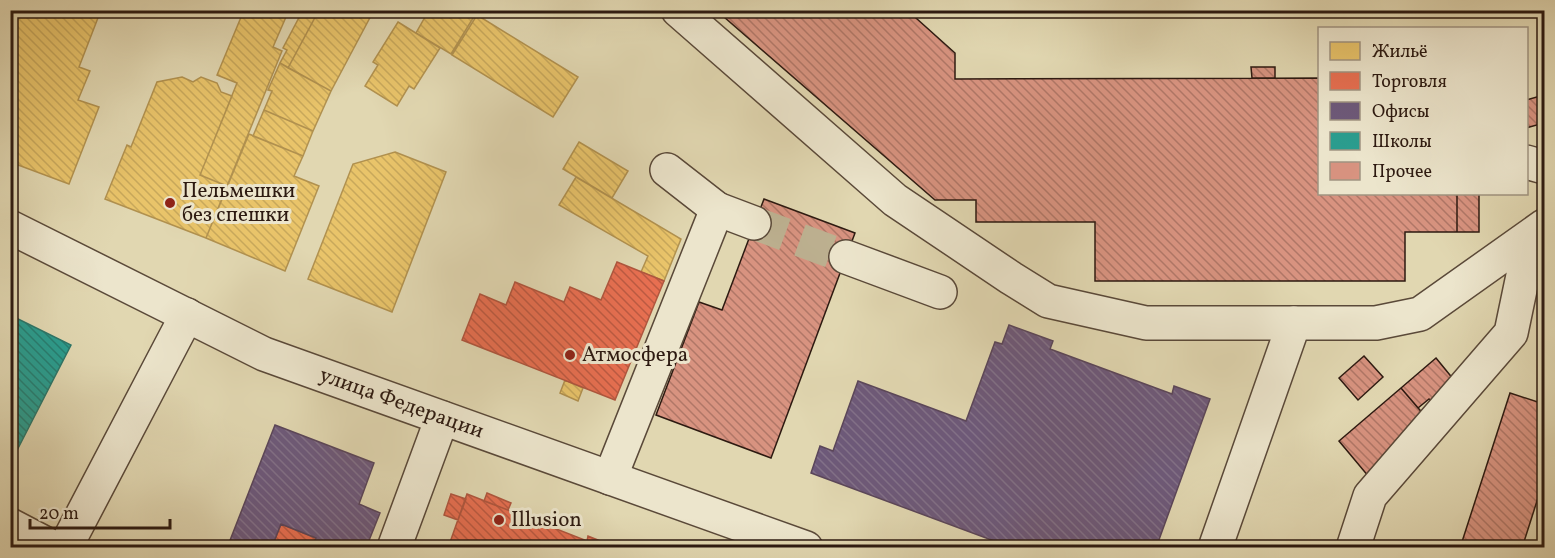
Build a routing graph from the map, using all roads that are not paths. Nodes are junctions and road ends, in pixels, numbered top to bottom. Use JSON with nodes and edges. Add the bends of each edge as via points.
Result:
{"nodes":[{"id":1,"x":678,"y":10,"type":"edge"},
{"id":2,"x":1528,"y":162,"type":"edge"},
{"id":3,"x":1545,"y":167,"type":"edge"},
{"id":4,"x":667,"y":170,"type":"dead end"},
{"id":5,"x":717,"y":208,"type":"junction"},
{"id":6,"x":754,"y":223,"type":"tunnel mouth"},
{"id":7,"x":10,"y":226,"type":"edge"},
{"id":8,"x":1538,"y":232,"type":"edge"},
{"id":9,"x":846,"y":257,"type":"tunnel mouth"},
{"id":10,"x":940,"y":292,"type":"dead end"},
{"id":11,"x":187,"y":315,"type":"junction"},
{"id":12,"x":1294,"y":322,"type":"junction"},
{"id":13,"x":442,"y":418,"type":"junction"},
{"id":14,"x":610,"y":478,"type":"junction"},
{"id":15,"x":10,"y":525,"type":"edge"},
{"id":16,"x":796,"y":546,"type":"edge"},
{"id":17,"x":54,"y":548,"type":"edge"},
{"id":18,"x":65,"y":548,"type":"edge"},
{"id":19,"x":394,"y":548,"type":"edge"},
{"id":20,"x":1215,"y":548,"type":"edge"},
{"id":21,"x":1353,"y":548,"type":"edge"}],
"edges":[{"from":1,"to":12,"type":"street","via":[[895,200],[1048,301],[1146,323]]},
{"from":2,"to":3,"type":"street"},
{"from":4,"to":5,"type":"street"},
{"from":5,"to":6,"type":"street"},
{"from":5,"to":14,"type":"street"},
{"from":7,"to":11,"type":"street","name":"улица Федерации"},
{"from":8,"to":12,"type":"street","via":[[1420,314],[1376,323]]},
{"from":8,"to":21,"type":"street","via":[[1512,333],[1370,496]]},
{"from":9,"to":10,"type":"street"},
{"from":11,"to":13,"type":"street","name":"улица Федерации","via":[[264,354]]},
{"from":11,"to":18,"type":"street"},
{"from":12,"to":20,"type":"street"},
{"from":13,"to":14,"type":"street","name":"улица Федерации"},
{"from":13,"to":19,"type":"street"},
{"from":14,"to":16,"type":"street","name":"улица Федерации"},
{"from":15,"to":17,"type":"street"}]}
